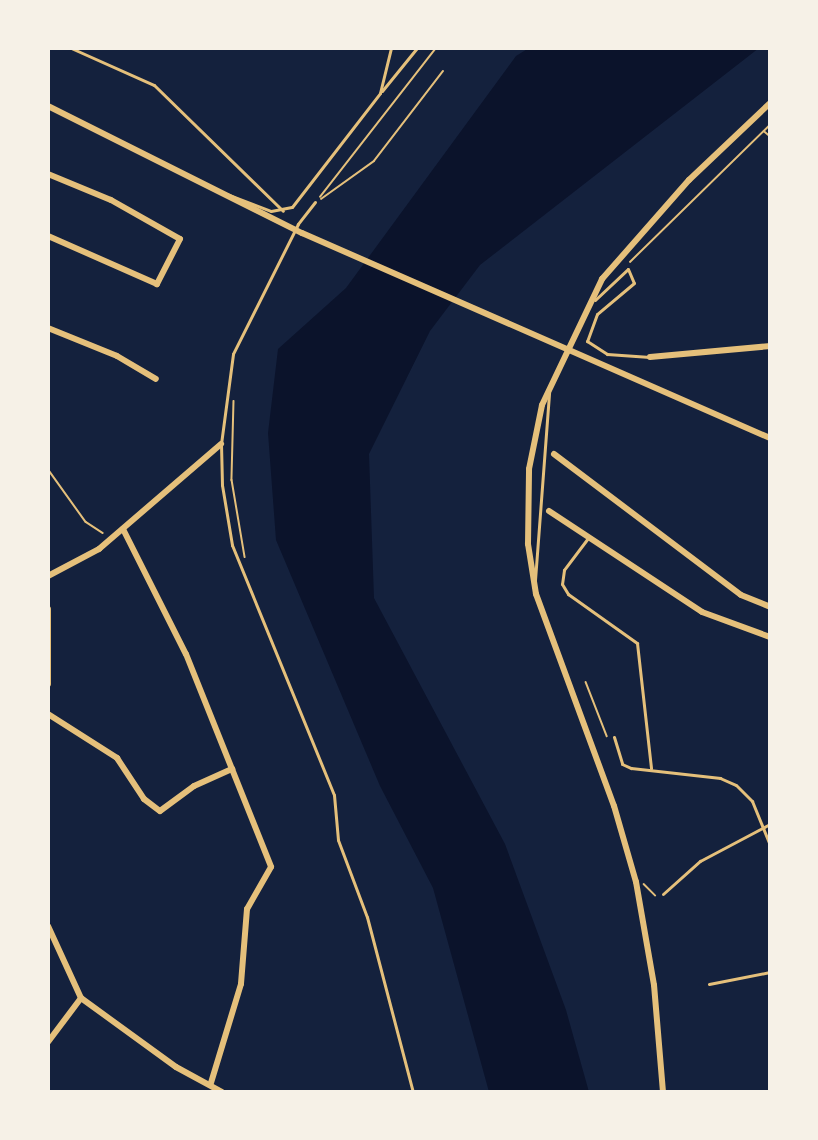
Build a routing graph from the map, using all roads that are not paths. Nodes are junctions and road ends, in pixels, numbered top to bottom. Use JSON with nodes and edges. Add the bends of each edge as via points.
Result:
{"nodes":[{"id":1,"x":71,"y":48,"type":"edge"},
{"id":2,"x":391,"y":48,"type":"edge"},
{"id":3,"x":417,"y":48,"type":"edge"},
{"id":4,"x":380,"y":93,"type":"junction"},
{"id":5,"x":770,"y":103,"type":"edge"},
{"id":6,"x":48,"y":106,"type":"edge"},
{"id":7,"x":48,"y":174,"type":"edge"},
{"id":8,"x":219,"y":193,"type":"junction"},
{"id":9,"x":315,"y":202,"type":"road end"},
{"id":10,"x":283,"y":211,"type":"junction"},
{"id":11,"x":296,"y":230,"type":"junction"},
{"id":12,"x":48,"y":236,"type":"edge"},
{"id":13,"x":585,"y":310,"type":"junction"},
{"id":14,"x":48,"y":328,"type":"edge"},
{"id":15,"x":770,"y":346,"type":"edge"},
{"id":16,"x":566,"y":349,"type":"junction"},
{"id":17,"x":650,"y":357,"type":"joint"},
{"id":18,"x":156,"y":379,"type":"dead end"},
{"id":19,"x":550,"y":385,"type":"junction"},
{"id":20,"x":770,"y":438,"type":"edge"},
{"id":21,"x":221,"y":444,"type":"junction"},
{"id":22,"x":550,"y":453,"type":"junction"},
{"id":23,"x":546,"y":510,"type":"junction"},
{"id":24,"x":123,"y":529,"type":"junction"},
{"id":25,"x":588,"y":537,"type":"junction"},
{"id":26,"x":48,"y":576,"type":"edge"},
{"id":27,"x":534,"y":584,"type":"junction"},
{"id":28,"x":770,"y":608,"type":"edge"},
{"id":29,"x":48,"y":609,"type":"edge"},
{"id":30,"x":770,"y":637,"type":"edge"},
{"id":31,"x":48,"y":684,"type":"edge"},
{"id":32,"x":48,"y":714,"type":"edge"},
{"id":33,"x":614,"y":737,"type":"road end"},
{"id":34,"x":651,"y":768,"type":"junction"},
{"id":35,"x":232,"y":769,"type":"junction"},
{"id":36,"x":770,"y":824,"type":"edge"},
{"id":37,"x":763,"y":828,"type":"junction"},
{"id":38,"x":770,"y":845,"type":"edge"},
{"id":39,"x":663,"y":894,"type":"road end"},
{"id":40,"x":48,"y":926,"type":"edge"},
{"id":41,"x":770,"y":972,"type":"edge"},
{"id":42,"x":709,"y":984,"type":"dead end"},
{"id":43,"x":81,"y":998,"type":"junction"},
{"id":44,"x":48,"y":1042,"type":"edge"},
{"id":45,"x":211,"y":1083,"type":"junction"},
{"id":46,"x":222,"y":1092,"type":"edge"},
{"id":47,"x":413,"y":1092,"type":"edge"},
{"id":48,"x":663,"y":1092,"type":"edge"}],
"edges":[{"from":1,"to":10,"type":"lane","via":[[154,85]]},
{"from":2,"to":4,"type":"lane"},
{"from":3,"to":4,"type":"lane"},
{"from":4,"to":10,"type":"lane","via":[[310,187]]},
{"from":5,"to":13,"type":"street","via":[[615,263]]},
{"from":6,"to":8,"type":"street","via":[[122,146],[165,161]]},
{"from":7,"to":12,"type":"street","via":[[111,200],[180,239],[157,284]]},
{"from":8,"to":10,"type":"lane","via":[[228,190],[271,212]]},
{"from":8,"to":11,"type":"street"},
{"from":9,"to":11,"type":"lane"},
{"from":11,"to":16,"type":"street"},
{"from":11,"to":21,"type":"lane","via":[[233,354]]},
{"from":13,"to":16,"type":"street"},
{"from":13,"to":17,"type":"lane","via":[[627,268],[634,283],[597,314],[587,341],[607,354]]},
{"from":14,"to":18,"type":"street","via":[[117,356]]},
{"from":15,"to":17,"type":"street"},
{"from":16,"to":19,"type":"street"},
{"from":16,"to":20,"type":"street"},
{"from":19,"to":22,"type":"lane"},
{"from":19,"to":27,"type":"street","via":[[529,469]]},
{"from":21,"to":24,"type":"street"},
{"from":21,"to":47,"type":"lane","via":[[232,545],[331,785],[338,840],[367,917]]},
{"from":22,"to":23,"type":"lane"},
{"from":22,"to":28,"type":"street","via":[[741,595]]},
{"from":23,"to":25,"type":"street"},
{"from":23,"to":27,"type":"lane"},
{"from":24,"to":26,"type":"street"},
{"from":24,"to":35,"type":"street","via":[[186,654]]},
{"from":25,"to":30,"type":"street","via":[[702,612]]},
{"from":25,"to":34,"type":"lane","via":[[564,570],[562,584],[568,594],[637,643]]},
{"from":27,"to":48,"type":"street","via":[[562,674],[614,806],[636,882],[650,955]]},
{"from":29,"to":31,"type":"street"},
{"from":32,"to":35,"type":"street","via":[[117,758],[144,799],[160,811],[194,786]]},
{"from":33,"to":34,"type":"lane","via":[[622,764]]},
{"from":34,"to":37,"type":"lane","via":[[728,780],[752,801]]},
{"from":35,"to":45,"type":"street","via":[[271,867],[247,909],[241,984]]},
{"from":36,"to":37,"type":"lane"},
{"from":37,"to":38,"type":"lane"},
{"from":37,"to":39,"type":"lane","via":[[700,861]]},
{"from":40,"to":43,"type":"street"},
{"from":41,"to":42,"type":"lane"},
{"from":43,"to":44,"type":"street"},
{"from":43,"to":45,"type":"street","via":[[176,1067]]},
{"from":45,"to":46,"type":"street"}]}
